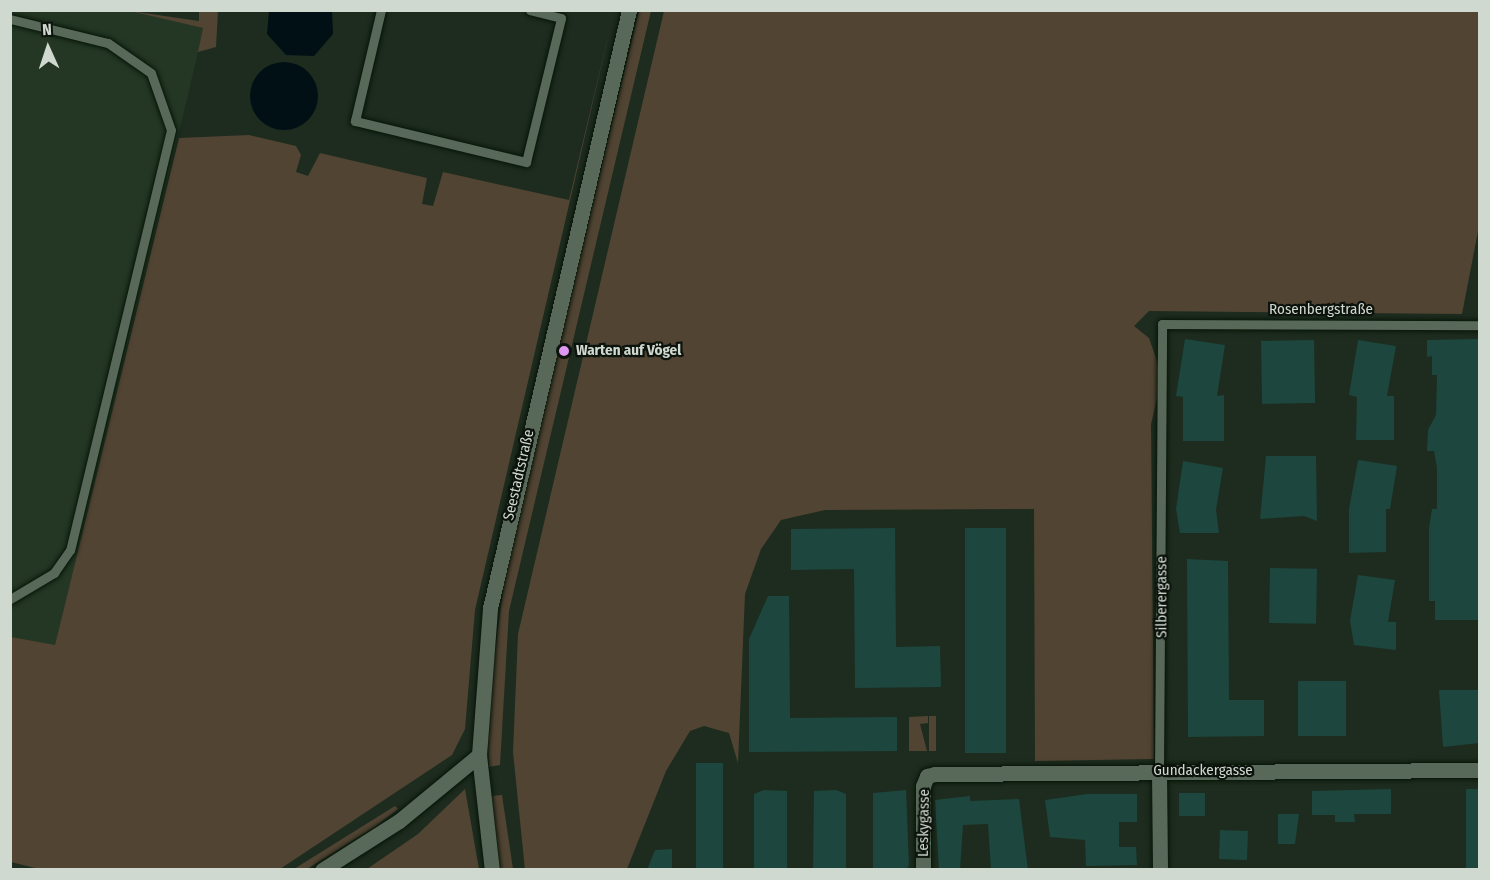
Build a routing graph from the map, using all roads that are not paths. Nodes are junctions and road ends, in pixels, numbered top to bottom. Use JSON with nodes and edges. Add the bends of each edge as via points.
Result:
{"nodes":[{"id":1,"x":381,"y":10,"type":"edge"},
{"id":2,"x":530,"y":10,"type":"edge"},
{"id":3,"x":629,"y":10,"type":"edge"},
{"id":4,"x":10,"y":19,"type":"edge"},
{"id":5,"x":1162,"y":324,"type":"joint"},
{"id":6,"x":1479,"y":325,"type":"edge"},
{"id":7,"x":10,"y":599,"type":"edge"},
{"id":8,"x":479,"y":755,"type":"junction"},
{"id":9,"x":1479,"y":770,"type":"edge"},
{"id":10,"x":1159,"y":772,"type":"junction"},
{"id":11,"x":927,"y":776,"type":"joint"},
{"id":12,"x":322,"y":870,"type":"edge"},
{"id":13,"x":492,"y":870,"type":"edge"},
{"id":14,"x":923,"y":870,"type":"edge"},
{"id":15,"x":1160,"y":870,"type":"edge"}],
"edges":[{"from":1,"to":2,"type":"lane","via":[[354,121],[526,162],[561,18]]},
{"from":3,"to":8,"type":"street","name":"Seestadtstraße","via":[[496,575],[481,679]]},
{"from":4,"to":7,"type":"lane","via":[[108,43],[151,73],[171,130],[70,550],[54,573]]},
{"from":5,"to":6,"type":"lane","name":"Rosenbergstraße"},
{"from":5,"to":10,"type":"lane","name":"Silberergasse"},
{"from":8,"to":12,"type":"street","via":[[399,821]]},
{"from":8,"to":13,"type":"street","name":"Seestadtstraße"},
{"from":9,"to":10,"type":"street","name":"Gundackergasse"},
{"from":10,"to":11,"type":"street","name":"Gundackergasse"},
{"from":10,"to":15,"type":"street","name":"Silberergasse"},
{"from":11,"to":14,"type":"street","name":"Leskygasse"}]}
